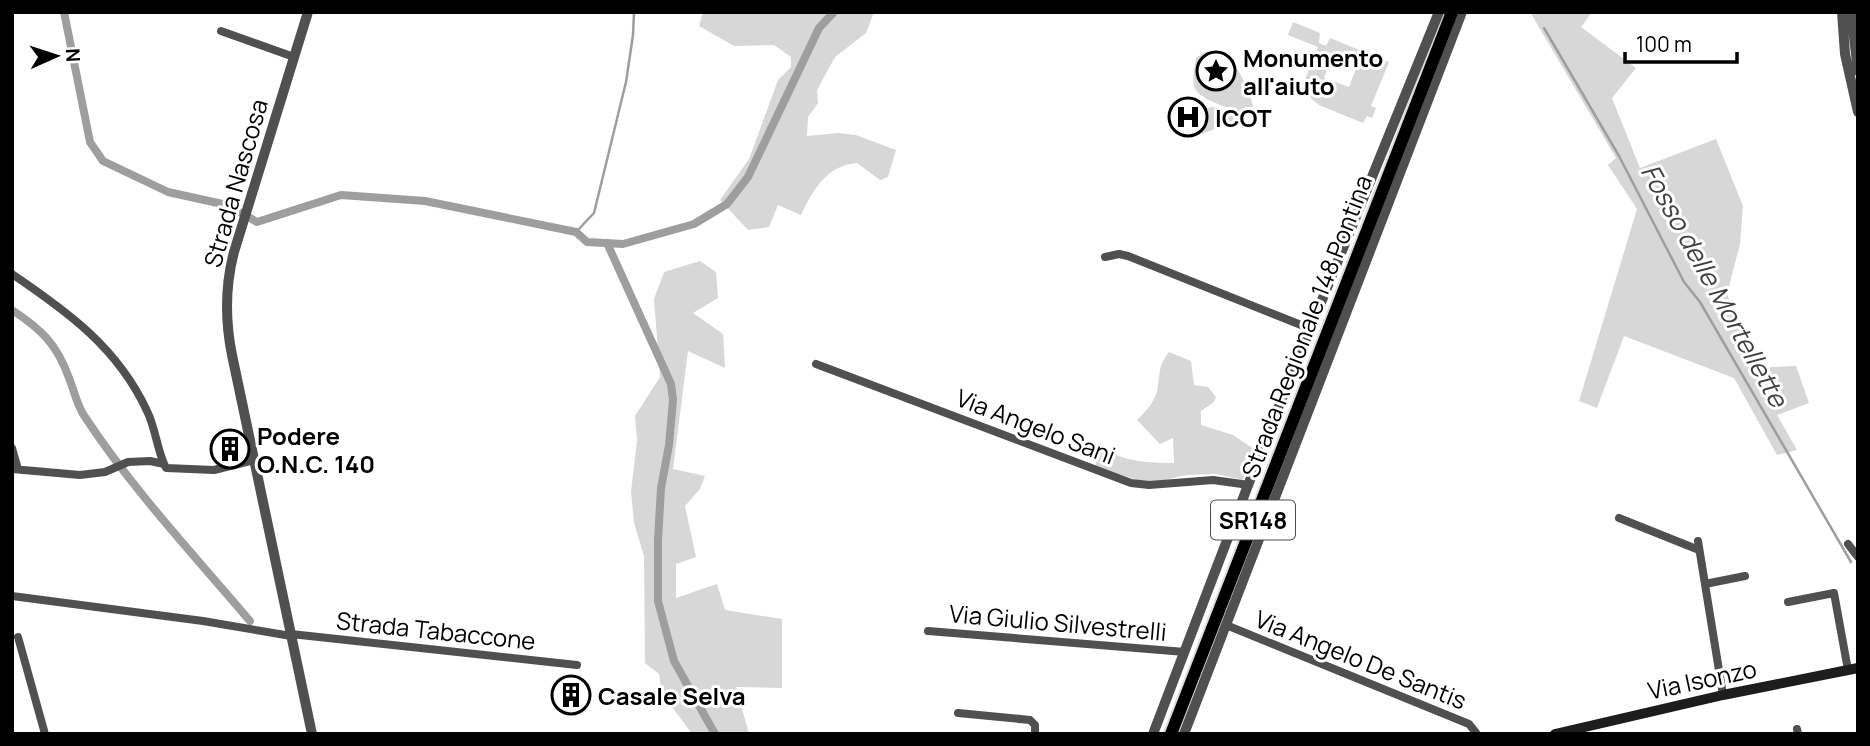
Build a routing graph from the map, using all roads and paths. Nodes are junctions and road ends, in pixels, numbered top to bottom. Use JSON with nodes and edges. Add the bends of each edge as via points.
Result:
{"nodes":[{"id":1,"x":308,"y":12,"type":"edge"},
{"id":2,"x":1439,"y":12,"type":"edge"},
{"id":3,"x":1452,"y":12,"type":"edge"},
{"id":4,"x":1462,"y":12,"type":"edge"},
{"id":5,"x":1842,"y":12,"type":"edge"},
{"id":6,"x":1851,"y":12,"type":"edge"},
{"id":7,"x":221,"y":31,"type":"dead end"},
{"id":8,"x":294,"y":57,"type":"junction"},
{"id":9,"x":1858,"y":71,"type":"edge"},
{"id":10,"x":1858,"y":112,"type":"edge"},
{"id":11,"x":1105,"y":257,"type":"dead end"},
{"id":12,"x":12,"y":274,"type":"edge"},
{"id":13,"x":1311,"y":329,"type":"junction"},
{"id":14,"x":816,"y":364,"type":"dead end"},
{"id":15,"x":12,"y":447,"type":"edge"},
{"id":16,"x":254,"y":460,"type":"junction"},
{"id":17,"x":164,"y":464,"type":"junction"},
{"id":18,"x":15,"y":469,"type":"edge"},
{"id":19,"x":1249,"y":485,"type":"junction"},
{"id":20,"x":1619,"y":518,"type":"dead end"},
{"id":21,"x":1848,"y":544,"type":"dead end"},
{"id":22,"x":1858,"y":557,"type":"edge"},
{"id":23,"x":1745,"y":576,"type":"dead end"},
{"id":24,"x":1704,"y":584,"type":"junction"},
{"id":25,"x":12,"y":596,"type":"edge"},
{"id":26,"x":1788,"y":602,"type":"dead end"},
{"id":27,"x":1226,"y":625,"type":"junction"},
{"id":28,"x":928,"y":631,"type":"dead end"},
{"id":29,"x":291,"y":635,"type":"junction"},
{"id":30,"x":18,"y":637,"type":"dead end"},
{"id":31,"x":1185,"y":652,"type":"junction"},
{"id":32,"x":577,"y":665,"type":"dead end"},
{"id":33,"x":1853,"y":669,"type":"edge"},
{"id":34,"x":1723,"y":695,"type":"junction"},
{"id":35,"x":958,"y":713,"type":"dead end"},
{"id":36,"x":44,"y":734,"type":"edge"},
{"id":37,"x":312,"y":734,"type":"edge"},
{"id":38,"x":1035,"y":734,"type":"edge"},
{"id":39,"x":1153,"y":734,"type":"edge"},
{"id":40,"x":1171,"y":734,"type":"edge"},
{"id":41,"x":1184,"y":734,"type":"edge"},
{"id":42,"x":1477,"y":734,"type":"edge"},
{"id":43,"x":1555,"y":734,"type":"edge"}],
"edges":[{"from":1,"to":8,"type":"street","name":"Strada Nascosa"},
{"from":2,"to":13,"type":"street"},
{"from":3,"to":40,"type":"main road","name":"Strada Regionale 148 Pontina","number":"SR148"},
{"from":4,"to":27,"type":"street"},
{"from":5,"to":10,"type":"street","via":[[1846,60]]},
{"from":6,"to":9,"type":"street"},
{"from":7,"to":8,"type":"street"},
{"from":8,"to":16,"type":"street","name":"Strada Nascosa","via":[[230,272],[227,319]]},
{"from":11,"to":13,"type":"street","via":[[1128,256]]},
{"from":12,"to":17,"type":"street","via":[[72,315],[110,356],[146,409]]},
{"from":13,"to":19,"type":"street"},
{"from":14,"to":19,"type":"street","name":"Via Angelo Sani","via":[[1131,483],[1213,480]]},
{"from":15,"to":18,"type":"street"},
{"from":16,"to":17,"type":"street","via":[[214,470],[170,469]]},
{"from":16,"to":29,"type":"street","name":"Strada Nascosa"},
{"from":17,"to":18,"type":"street","via":[[125,463],[80,475]]},
{"from":19,"to":31,"type":"street"},
{"from":20,"to":24,"type":"street","via":[[1699,545]]},
{"from":21,"to":22,"type":"street"},
{"from":23,"to":24,"type":"street"},
{"from":24,"to":34,"type":"street"},
{"from":25,"to":29,"type":"street","name":"Strada Tabaccone"},
{"from":26,"to":33,"type":"street","via":[[1834,593]]},
{"from":27,"to":41,"type":"street"},
{"from":27,"to":42,"type":"street","name":"Via Angelo De Santis","via":[[1469,724]]},
{"from":28,"to":31,"type":"street","name":"Via Giulio Silvestrelli"},
{"from":29,"to":32,"type":"street","name":"Strada Tabaccone"},
{"from":29,"to":37,"type":"street","name":"Strada Nascosa"},
{"from":30,"to":36,"type":"street"},
{"from":31,"to":39,"type":"street"},
{"from":33,"to":34,"type":"main road","name":"Via Isonzo"},
{"from":34,"to":43,"type":"main road","name":"Via Isonzo"},
{"from":35,"to":38,"type":"street","via":[[1030,720]]}]}
